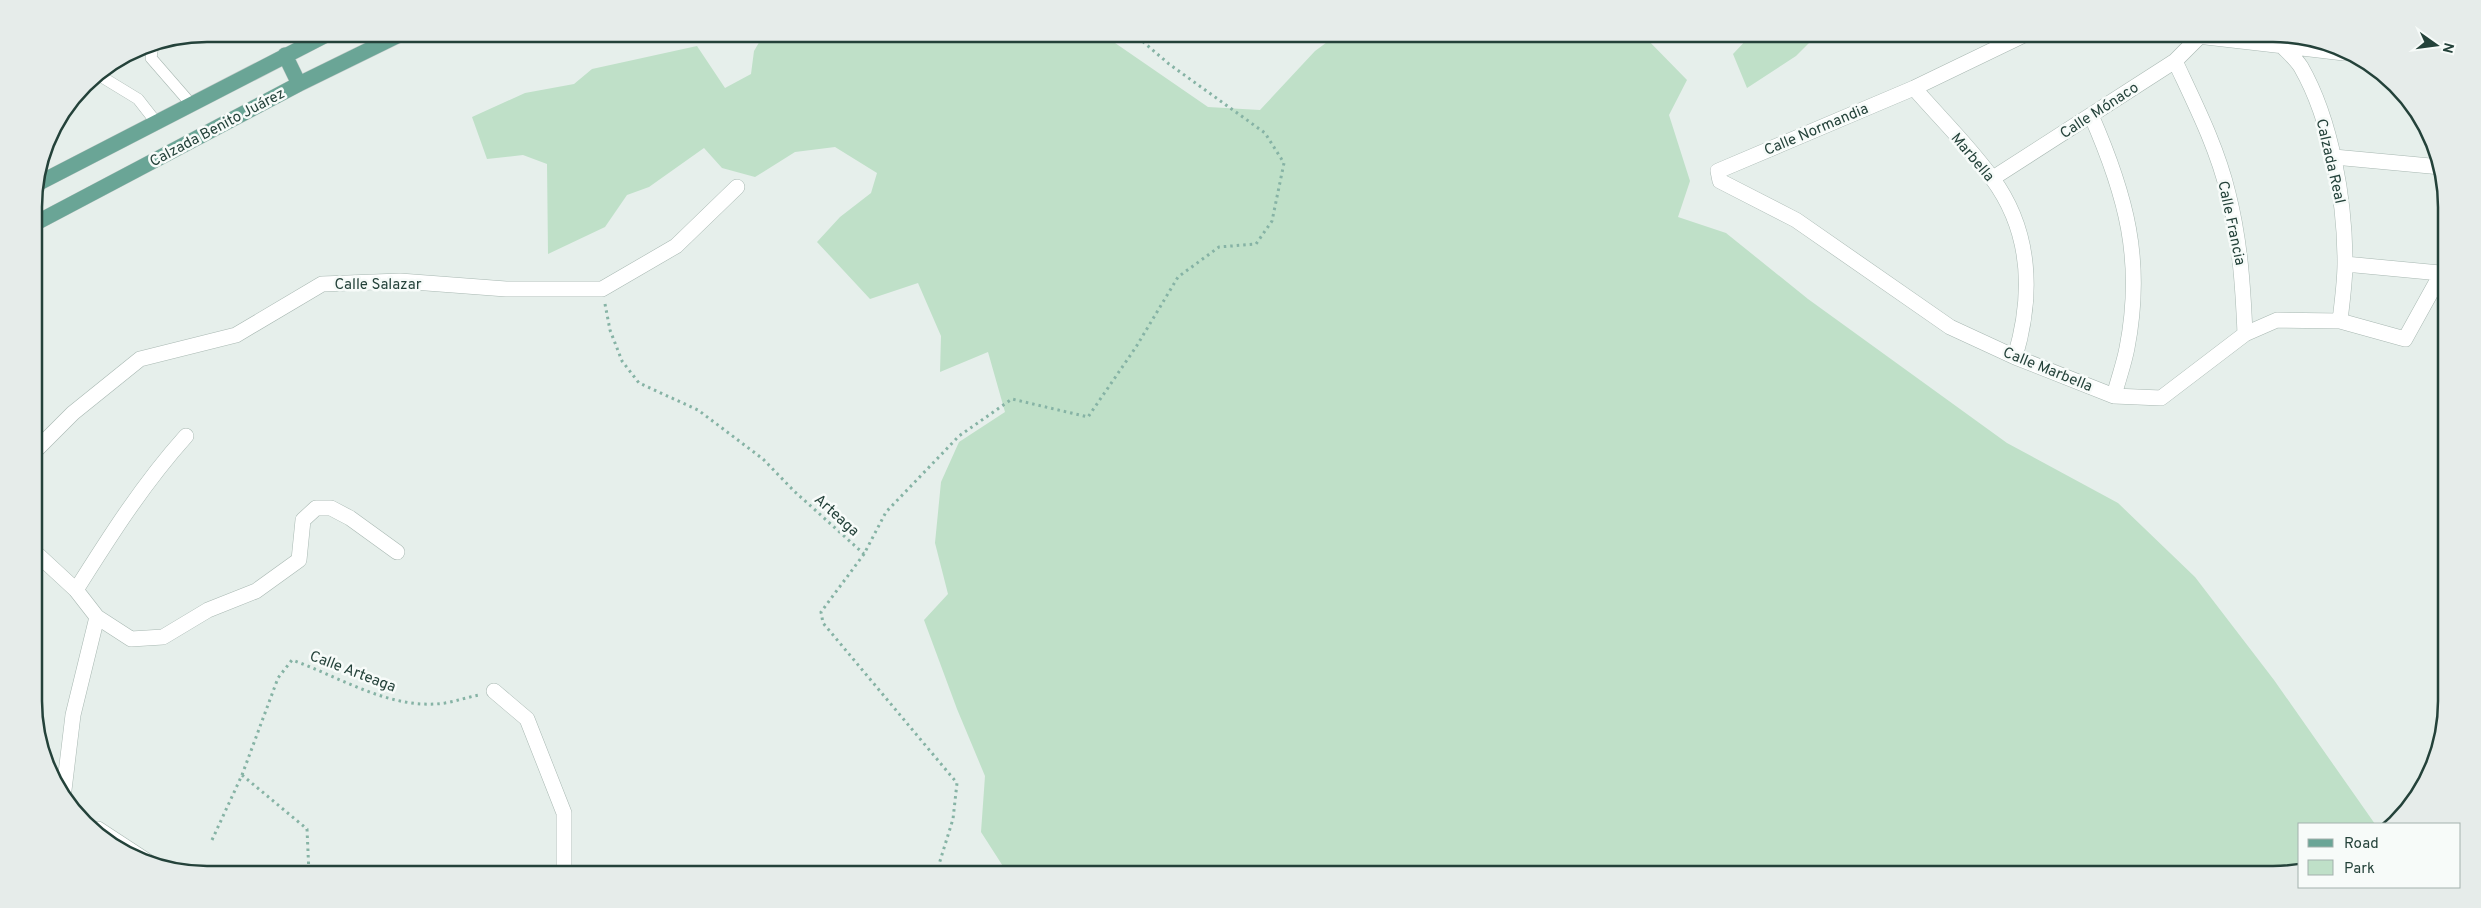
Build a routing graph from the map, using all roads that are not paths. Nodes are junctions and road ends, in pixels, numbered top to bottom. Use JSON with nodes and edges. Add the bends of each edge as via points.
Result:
{"nodes":[{"id":1,"x":2009,"y":42,"type":"edge"},
{"id":2,"x":2194,"y":42,"type":"edge"},
{"id":3,"x":310,"y":43,"type":"edge"},
{"id":4,"x":383,"y":43,"type":"edge"},
{"id":5,"x":2284,"y":43,"type":"edge"},
{"id":6,"x":2305,"y":46,"type":"edge"},
{"id":7,"x":152,"y":52,"type":"edge"},
{"id":8,"x":285,"y":55,"type":"junction"},
{"id":9,"x":2174,"y":61,"type":"junction"},
{"id":10,"x":2300,"y":66,"type":"junction"},
{"id":11,"x":105,"y":79,"type":"edge"},
{"id":12,"x":299,"y":84,"type":"junction"},
{"id":13,"x":1914,"y":88,"type":"junction"},
{"id":14,"x":191,"y":104,"type":"junction"},
{"id":15,"x":2091,"y":116,"type":"junction"},
{"id":16,"x":156,"y":122,"type":"junction"},
{"id":17,"x":2334,"y":157,"type":"junction"},
{"id":18,"x":2434,"y":167,"type":"edge"},
{"id":19,"x":1718,"y":171,"type":"joint"},
{"id":20,"x":1993,"y":178,"type":"junction"},
{"id":21,"x":45,"y":180,"type":"edge"},
{"id":22,"x":737,"y":187,"type":"dead end"},
{"id":23,"x":43,"y":219,"type":"edge"},
{"id":24,"x":2345,"y":264,"type":"junction"},
{"id":25,"x":2438,"y":269,"type":"edge"},
{"id":26,"x":2438,"y":278,"type":"edge"},
{"id":27,"x":2340,"y":321,"type":"junction"},
{"id":28,"x":2245,"y":334,"type":"junction"},
{"id":29,"x":2015,"y":357,"type":"junction"},
{"id":30,"x":2114,"y":396,"type":"junction"},
{"id":31,"x":186,"y":436,"type":"dead end"},
{"id":32,"x":43,"y":443,"type":"edge"},
{"id":33,"x":397,"y":552,"type":"dead end"},
{"id":34,"x":42,"y":559,"type":"edge"},
{"id":35,"x":76,"y":590,"type":"junction"},
{"id":36,"x":97,"y":616,"type":"junction"},
{"id":37,"x":494,"y":691,"type":"road end"},
{"id":38,"x":65,"y":783,"type":"edge"},
{"id":39,"x":564,"y":866,"type":"edge"}],
"edges":[{"from":1,"to":13,"type":"street"},
{"from":2,"to":9,"type":"street","name":"Calle Mónaco"},
{"from":3,"to":8,"type":"main road"},
{"from":4,"to":12,"type":"main road","name":"Calzada Benito Juárez"},
{"from":5,"to":10,"type":"street","name":"Calzada Real"},
{"from":6,"to":10,"type":"street"},
{"from":7,"to":14,"type":"lane","via":[[151,58]]},
{"from":8,"to":12,"type":"main road"},
{"from":8,"to":14,"type":"main road"},
{"from":9,"to":15,"type":"street","name":"Calle Mónaco"},
{"from":9,"to":28,"type":"street","name":"Calle Francia","via":[[2205,125],[2228,192],[2242,263]]},
{"from":10,"to":17,"type":"street","name":"Calzada Real","via":[[2320,111]]},
{"from":11,"to":16,"type":"lane","via":[[138,99]]},
{"from":12,"to":23,"type":"main road","name":"Calzada Benito Juárez"},
{"from":13,"to":19,"type":"street","name":"Calle Normandia"},
{"from":13,"to":20,"type":"street","name":"Marbella"},
{"from":14,"to":16,"type":"main road"},
{"from":15,"to":20,"type":"street","name":"Calle Mónaco"},
{"from":15,"to":30,"type":"street","via":[[2110,158],[2124,204],[2132,252],[2133,301],[2128,340]]},
{"from":16,"to":21,"type":"main road"},
{"from":17,"to":18,"type":"street"},
{"from":17,"to":24,"type":"street","name":"Calzada Real","via":[[2343,210]]},
{"from":19,"to":29,"type":"street","name":"Calle Marbella","via":[[1720,181],[1796,220],[1950,327]]},
{"from":20,"to":29,"type":"street","name":"Marbella","via":[[2010,210],[2026,263],[2024,327]]},
{"from":22,"to":32,"type":"street","name":"Calle Salazar","via":[[676,246],[602,289],[506,289],[400,281],[322,284],[236,335],[140,358],[73,413]]},
{"from":24,"to":25,"type":"street"},
{"from":24,"to":27,"type":"street","name":"Calzada Real"},
{"from":26,"to":27,"type":"street","name":"Calle Marbella","via":[[2404,339]]},
{"from":27,"to":28,"type":"street","name":"Calle Marbella","via":[[2277,320]]},
{"from":28,"to":30,"type":"street","name":"Calle Marbella","via":[[2161,398]]},
{"from":29,"to":30,"type":"street","name":"Calle Marbella"},
{"from":31,"to":35,"type":"street","via":[[122,515]]},
{"from":33,"to":36,"type":"street","via":[[350,518],[331,508],[316,508],[302,520],[299,560],[256,592],[208,610],[163,637],[131,639]]},
{"from":34,"to":35,"type":"street"},
{"from":35,"to":36,"type":"street"},
{"from":36,"to":38,"type":"street","via":[[73,715]]},
{"from":37,"to":39,"type":"street","via":[[527,719],[564,812]]}]}
